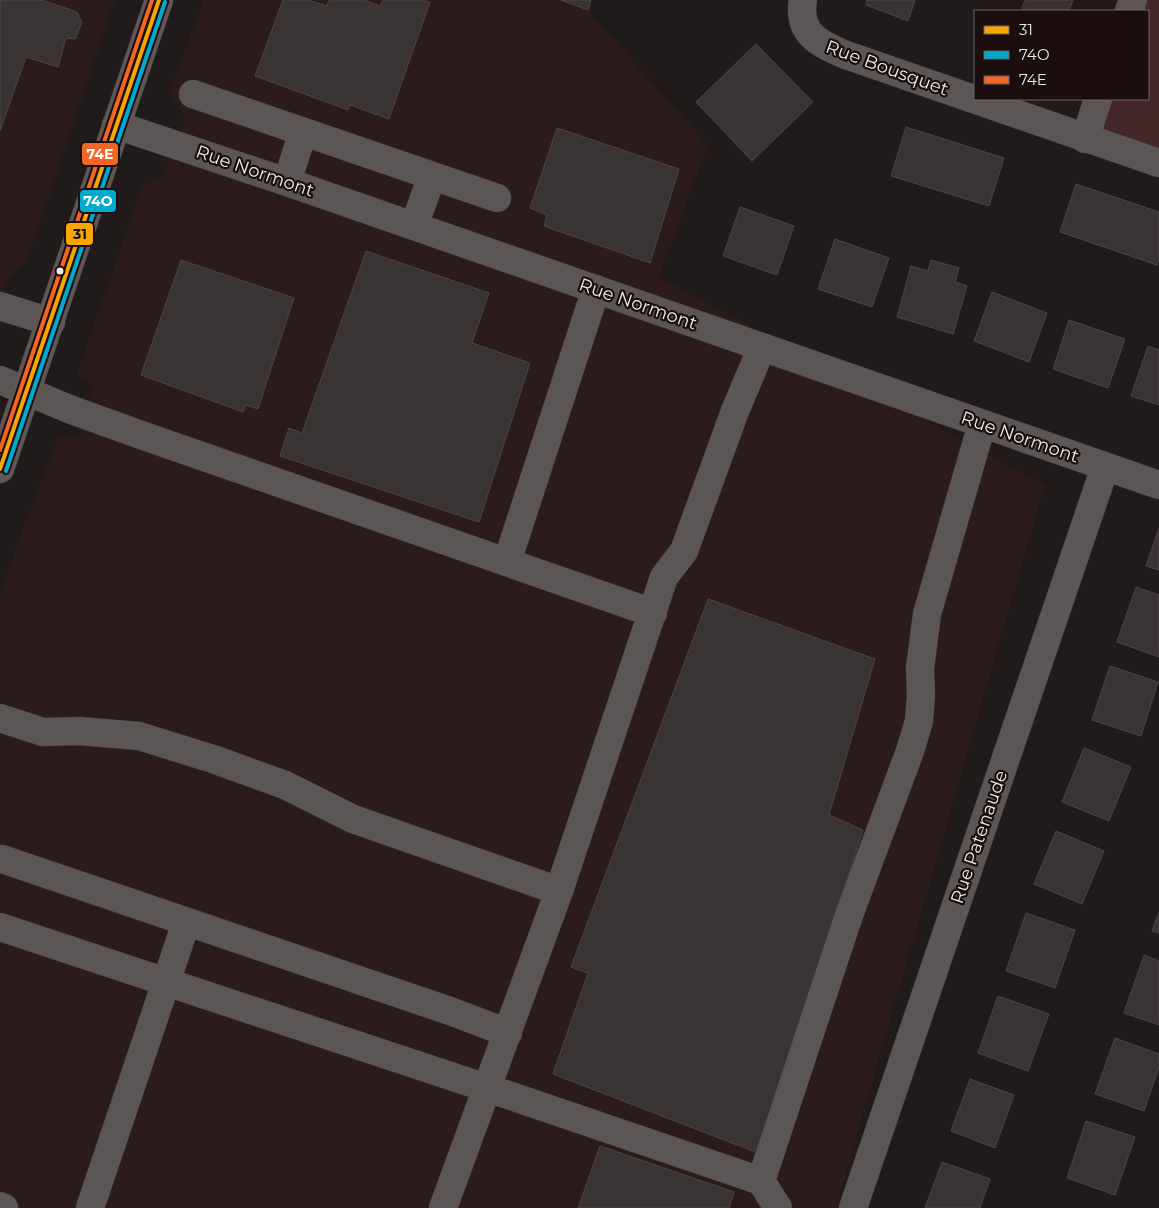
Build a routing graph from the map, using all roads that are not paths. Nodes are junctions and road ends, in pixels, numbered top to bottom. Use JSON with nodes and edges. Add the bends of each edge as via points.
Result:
{"nodes":[{"id":1,"x":159,"y":0,"type":"edge"},
{"id":2,"x":803,"y":0,"type":"edge"},
{"id":3,"x":193,"y":94,"type":"dead end"},
{"id":4,"x":974,"y":100,"type":"edge"},
{"id":5,"x":974,"y":100,"type":"edge"},
{"id":6,"x":1098,"y":100,"type":"edge"},
{"id":7,"x":116,"y":125,"type":"junction"},
{"id":8,"x":303,"y":132,"type":"junction"},
{"id":9,"x":1085,"y":139,"type":"junction"},
{"id":10,"x":1159,"y":163,"type":"edge"},
{"id":11,"x":432,"y":176,"type":"junction"},
{"id":12,"x":287,"y":182,"type":"junction"},
{"id":13,"x":497,"y":198,"type":"dead end"},
{"id":14,"x":414,"y":226,"type":"junction"},
{"id":15,"x":596,"y":290,"type":"junction"},
{"id":16,"x":0,"y":306,"type":"edge"},
{"id":17,"x":51,"y":322,"type":"junction"},
{"id":18,"x":762,"y":347,"type":"junction"},
{"id":19,"x":0,"y":380,"type":"edge"},
{"id":20,"x":27,"y":390,"type":"junction"},
{"id":21,"x":982,"y":424,"type":"junction"},
{"id":22,"x":1,"y":460,"type":"edge"},
{"id":23,"x":1105,"y":467,"type":"junction"},
{"id":24,"x":1159,"y":485,"type":"edge"},
{"id":25,"x":507,"y":562,"type":"junction"},
{"id":26,"x":653,"y":613,"type":"junction"},
{"id":27,"x":0,"y":718,"type":"edge"},
{"id":28,"x":2,"y":859,"type":"dead end"},
{"id":29,"x":559,"y":891,"type":"junction"},
{"id":30,"x":186,"y":922,"type":"junction"},
{"id":31,"x":0,"y":927,"type":"edge"},
{"id":32,"x":166,"y":982,"type":"junction"},
{"id":33,"x":508,"y":1033,"type":"junction"},
{"id":34,"x":486,"y":1088,"type":"junction"},
{"id":35,"x":761,"y":1181,"type":"junction"},
{"id":36,"x":0,"y":1206,"type":"edge"},
{"id":37,"x":4,"y":1208,"type":"edge"},
{"id":38,"x":90,"y":1208,"type":"edge"},
{"id":39,"x":443,"y":1208,"type":"edge"},
{"id":40,"x":778,"y":1208,"type":"edge"},
{"id":41,"x":853,"y":1208,"type":"edge"}],
"edges":[{"from":1,"to":7,"type":"main road"},
{"from":2,"to":5,"type":"street","name":"Rue Bousquet","via":[[805,26],[824,46]]},
{"from":3,"to":8,"type":"street"},
{"from":4,"to":9,"type":"street","name":"Rue Bousquet"},
{"from":6,"to":9,"type":"street"},
{"from":7,"to":12,"type":"street","name":"Rue Normont"},
{"from":7,"to":17,"type":"main road"},
{"from":8,"to":11,"type":"street"},
{"from":8,"to":12,"type":"street"},
{"from":9,"to":10,"type":"street","name":"Rue Bousquet"},
{"from":11,"to":13,"type":"street"},
{"from":11,"to":14,"type":"street"},
{"from":12,"to":14,"type":"street","name":"Rue Normont"},
{"from":14,"to":15,"type":"street","name":"Rue Normont"},
{"from":15,"to":18,"type":"street","name":"Rue Normont"},
{"from":15,"to":25,"type":"street"},
{"from":16,"to":17,"type":"street"},
{"from":17,"to":20,"type":"main road"},
{"from":18,"to":21,"type":"street","name":"Rue Normont"},
{"from":18,"to":26,"type":"street","via":[[684,551],[664,577]]},
{"from":19,"to":20,"type":"street"},
{"from":20,"to":22,"type":"main road"},
{"from":20,"to":25,"type":"street","via":[[144,436]]},
{"from":21,"to":23,"type":"street","name":"Rue Normont"},
{"from":21,"to":35,"type":"street","via":[[927,614],[920,668],[919,721],[849,915]]},
{"from":23,"to":24,"type":"street","name":"Rue Normont"},
{"from":23,"to":41,"type":"street","name":"Rue Patenaude"},
{"from":25,"to":26,"type":"street"},
{"from":26,"to":29,"type":"street"},
{"from":27,"to":29,"type":"street","via":[[43,732],[79,730],[138,736],[194,753],[285,785],[353,818]]},
{"from":28,"to":30,"type":"street"},
{"from":29,"to":33,"type":"street"},
{"from":30,"to":32,"type":"street"},
{"from":30,"to":33,"type":"street"},
{"from":31,"to":32,"type":"street"},
{"from":32,"to":34,"type":"street"},
{"from":32,"to":38,"type":"street"},
{"from":33,"to":34,"type":"street"},
{"from":34,"to":35,"type":"street"},
{"from":34,"to":39,"type":"street"},
{"from":35,"to":40,"type":"street"},
{"from":36,"to":37,"type":"street"}]}
